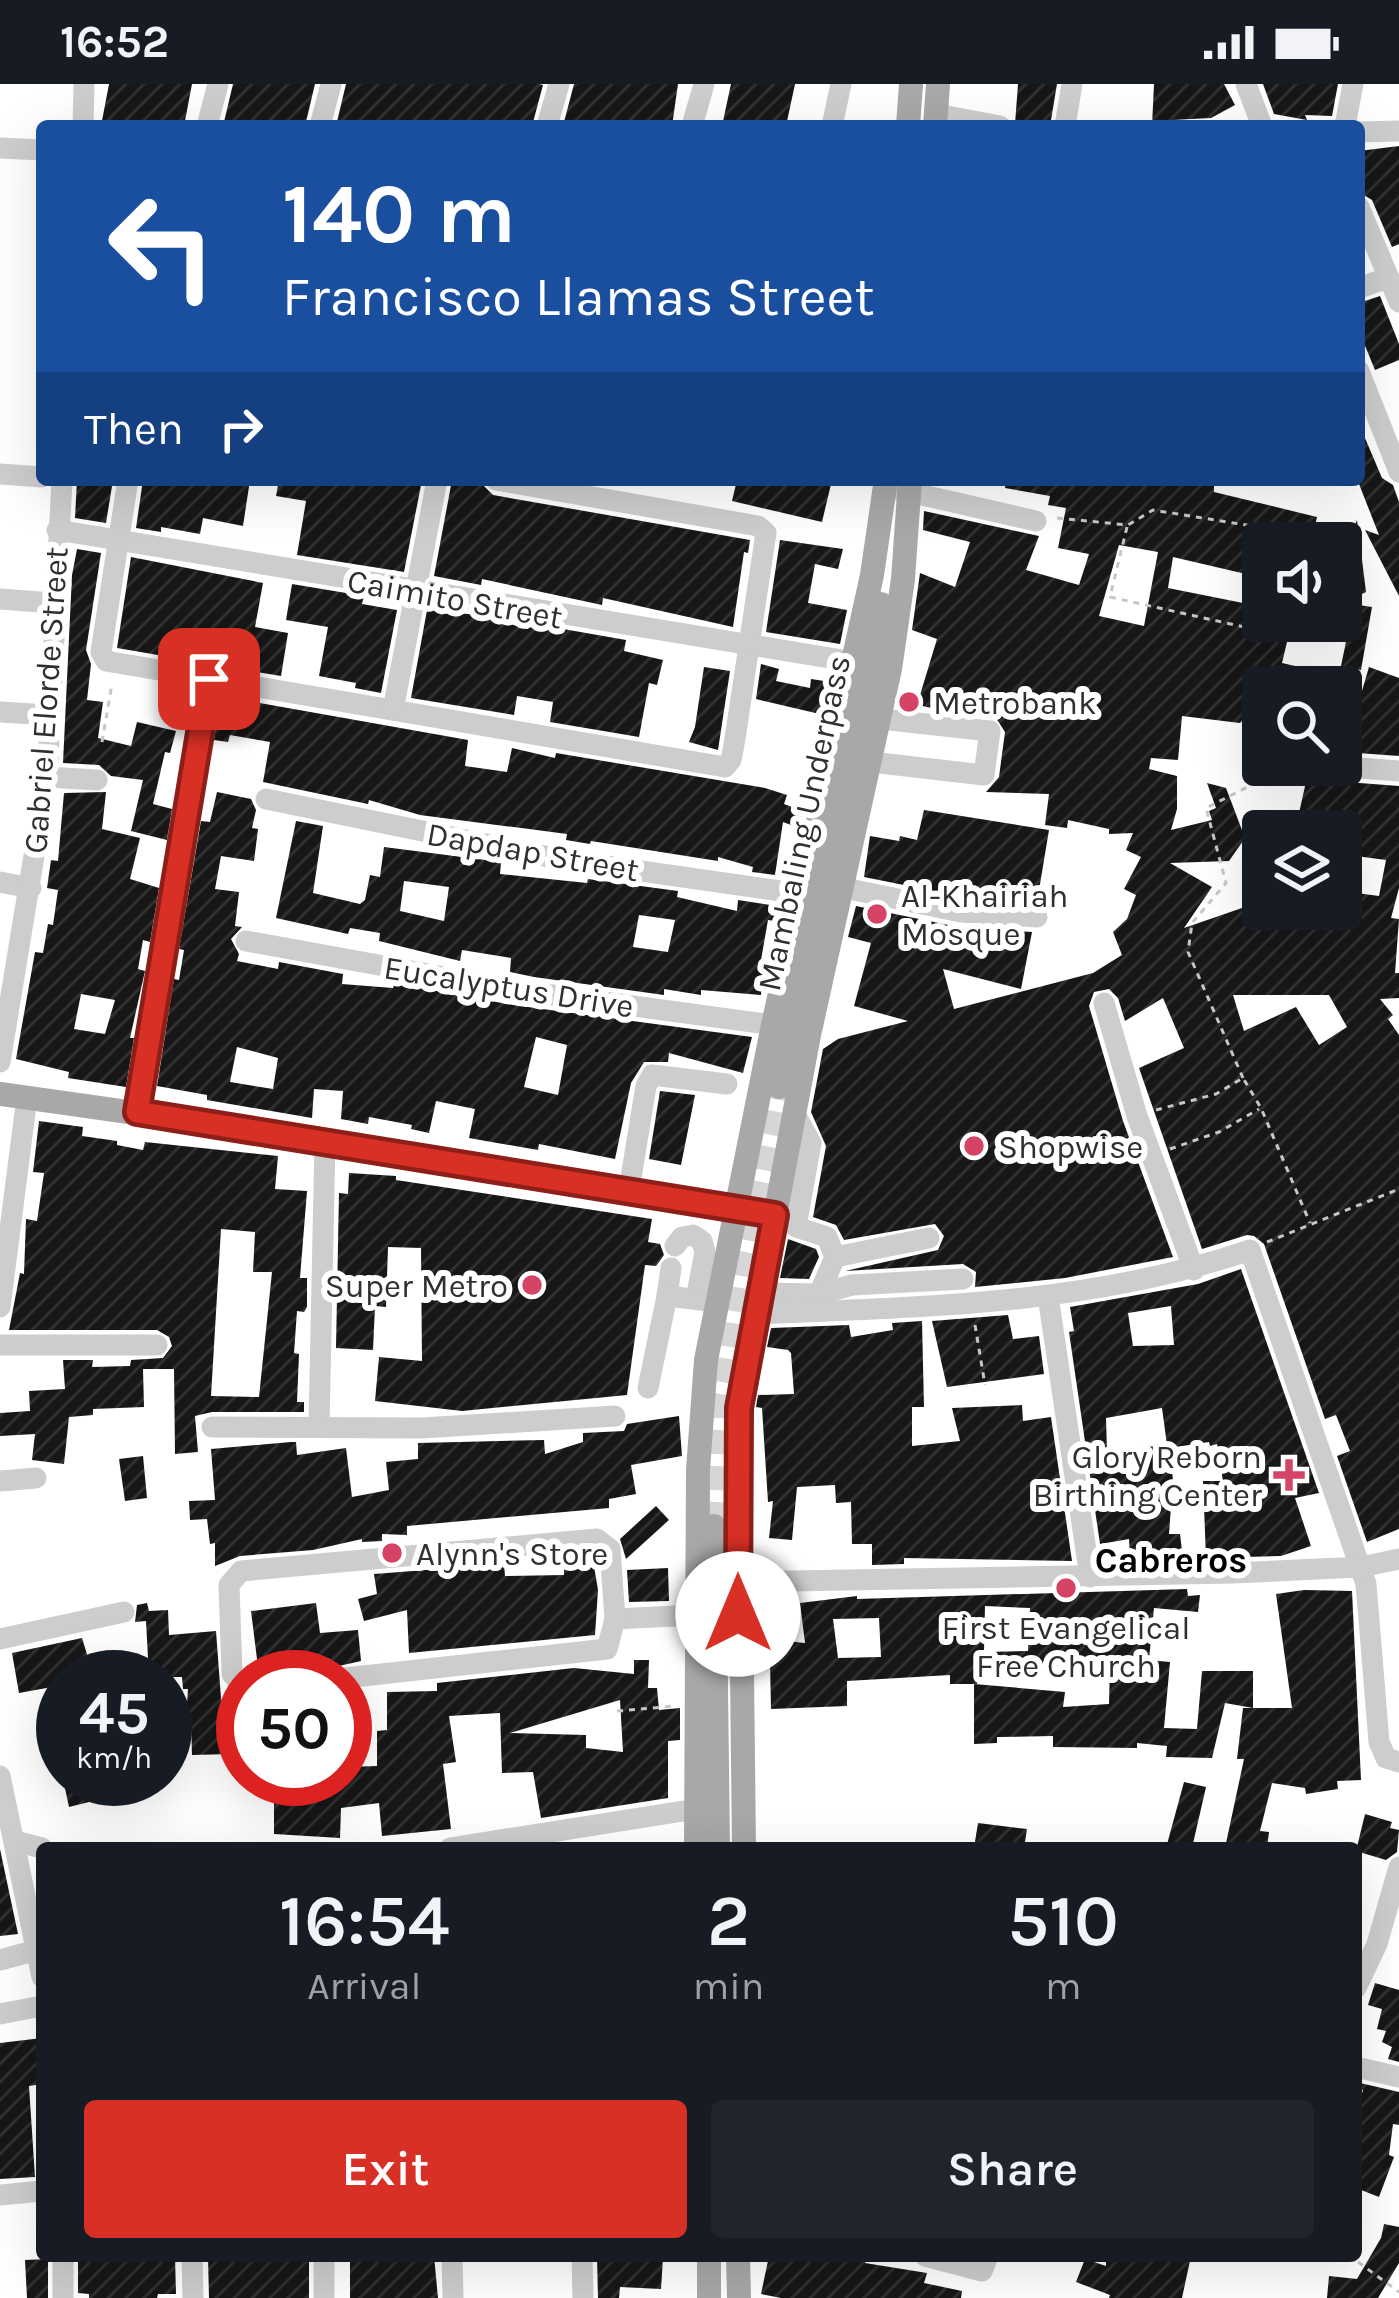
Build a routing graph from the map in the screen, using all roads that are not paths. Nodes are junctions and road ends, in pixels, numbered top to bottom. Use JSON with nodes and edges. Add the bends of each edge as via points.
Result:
{"nodes":[{"id":1,"x":84,"y":84,"type":"edge"},
{"id":2,"x":218,"y":84,"type":"edge"},
{"id":3,"x":331,"y":84,"type":"edge"},
{"id":4,"x":559,"y":84,"type":"edge"},
{"id":5,"x":704,"y":84,"type":"edge"},
{"id":6,"x":841,"y":84,"type":"edge"},
{"id":7,"x":938,"y":84,"type":"edge"},
{"id":8,"x":1072,"y":84,"type":"edge"},
{"id":9,"x":1246,"y":84,"type":"edge"},
{"id":10,"x":1352,"y":84,"type":"edge"},
{"id":11,"x":906,"y":86,"type":"edge"},
{"id":12,"x":83,"y":120,"type":"edge"},
{"id":13,"x":209,"y":120,"type":"edge"},
{"id":14,"x":322,"y":120,"type":"edge"},
{"id":15,"x":549,"y":120,"type":"edge"},
{"id":16,"x":694,"y":120,"type":"edge"},
{"id":17,"x":833,"y":120,"type":"edge"},
{"id":18,"x":908,"y":120,"type":"edge"},
{"id":19,"x":935,"y":120,"type":"edge"},
{"id":20,"x":1066,"y":120,"type":"edge"},
{"id":21,"x":1260,"y":120,"type":"edge"},
{"id":22,"x":1346,"y":120,"type":"edge"},
{"id":23,"x":1399,"y":131,"type":"edge"},
{"id":24,"x":1365,"y":132,"type":"edge"},
{"id":25,"x":0,"y":148,"type":"edge"},
{"id":26,"x":36,"y":150,"type":"edge"},
{"id":27,"x":1365,"y":220,"type":"edge"},
{"id":28,"x":1390,"y":269,"type":"edge"},
{"id":29,"x":1399,"y":302,"type":"edge"},
{"id":30,"x":1365,"y":385,"type":"edge"},
{"id":31,"x":1399,"y":472,"type":"edge"},
{"id":32,"x":0,"y":474,"type":"edge"},
{"id":33,"x":36,"y":477,"type":"edge"},
{"id":34,"x":61,"y":486,"type":"edge"},
{"id":35,"x":127,"y":486,"type":"edge"},
{"id":36,"x":436,"y":486,"type":"edge"},
{"id":37,"x":897,"y":486,"type":"edge"},
{"id":38,"x":897,"y":486,"type":"edge"},
{"id":39,"x":897,"y":486,"type":"edge"},
{"id":40,"x":905,"y":486,"type":"edge"},
{"id":41,"x":584,"y":487,"type":"edge"},
{"id":42,"x":1036,"y":521,"type":"road end"},
{"id":43,"x":57,"y":530,"type":"junction"},
{"id":44,"x":118,"y":540,"type":"junction"},
{"id":45,"x":417,"y":591,"type":"junction"},
{"id":46,"x":0,"y":599,"type":"edge"},
{"id":47,"x":53,"y":603,"type":"junction"},
{"id":48,"x":751,"y":648,"type":"junction"},
{"id":49,"x":854,"y":662,"type":"junction"},
{"id":50,"x":209,"y":679,"type":"junction"},
{"id":51,"x":393,"y":710,"type":"junction"},
{"id":52,"x":0,"y":712,"type":"edge"},
{"id":53,"x":49,"y":715,"type":"junction"},
{"id":54,"x":888,"y":720,"type":"junction"},
{"id":55,"x":878,"y":763,"type":"junction"},
{"id":56,"x":1362,"y":768,"type":"edge"},
{"id":57,"x":1399,"y":771,"type":"edge"},
{"id":58,"x":47,"y":776,"type":"junction"},
{"id":59,"x":97,"y":780,"type":"dead end"},
{"id":60,"x":266,"y":799,"type":"dead end"},
{"id":61,"x":0,"y":882,"type":"edge"},
{"id":62,"x":31,"y":888,"type":"junction"},
{"id":63,"x":844,"y":888,"type":"junction"},
{"id":64,"x":802,"y":894,"type":"junction"},
{"id":65,"x":1037,"y":917,"type":"dead end"},
{"id":66,"x":246,"y":941,"type":"dead end"},
{"id":67,"x":1104,"y":1003,"type":"dead end"},
{"id":68,"x":772,"y":1025,"type":"junction"},
{"id":69,"x":0,"y":1061,"type":"edge"},
{"id":70,"x":727,"y":1084,"type":"dead end"},
{"id":71,"x":779,"y":1088,"type":"tunnel mouth"},
{"id":72,"x":0,"y":1094,"type":"edge"},
{"id":73,"x":27,"y":1097,"type":"junction"},
{"id":74,"x":137,"y":1112,"type":"junction"},
{"id":75,"x":325,"y":1140,"type":"junction"},
{"id":76,"x":629,"y":1190,"type":"junction"},
{"id":77,"x":735,"y":1208,"type":"junction"},
{"id":78,"x":785,"y":1221,"type":"junction"},
{"id":79,"x":929,"y":1238,"type":"dead end"},
{"id":80,"x":4,"y":1239,"type":"edge"},
{"id":81,"x":835,"y":1257,"type":"junction"},
{"id":82,"x":1194,"y":1270,"type":"junction"},
{"id":83,"x":963,"y":1279,"type":"dead end"},
{"id":84,"x":819,"y":1294,"type":"junction"},
{"id":85,"x":667,"y":1296,"type":"junction"},
{"id":86,"x":1048,"y":1296,"type":"junction"},
{"id":87,"x":707,"y":1301,"type":"junction"},
{"id":88,"x":757,"y":1303,"type":"junction"},
{"id":89,"x":0,"y":1307,"type":"edge"},
{"id":90,"x":0,"y":1345,"type":"edge"},
{"id":91,"x":157,"y":1345,"type":"dead end"},
{"id":92,"x":648,"y":1388,"type":"dead end"},
{"id":93,"x":615,"y":1416,"type":"dead end"},
{"id":94,"x":319,"y":1426,"type":"junction"},
{"id":95,"x":212,"y":1427,"type":"dead end"},
{"id":96,"x":36,"y":1478,"type":"dead end"},
{"id":97,"x":0,"y":1481,"type":"edge"},
{"id":98,"x":714,"y":1526,"type":"tunnel mouth"},
{"id":99,"x":1399,"y":1559,"type":"edge"},
{"id":100,"x":1361,"y":1567,"type":"junction"},
{"id":101,"x":1090,"y":1576,"type":"junction"},
{"id":102,"x":738,"y":1582,"type":"junction"},
{"id":103,"x":124,"y":1612,"type":"dead end"},
{"id":104,"x":695,"y":1615,"type":"junction"},
{"id":105,"x":615,"y":1618,"type":"junction"},
{"id":106,"x":0,"y":1639,"type":"edge"},
{"id":107,"x":231,"y":1650,"type":"edge"},
{"id":108,"x":1375,"y":1654,"type":"junction"},
{"id":109,"x":1399,"y":1656,"type":"edge"},
{"id":110,"x":372,"y":1675,"type":"edge"},
{"id":111,"x":1399,"y":1762,"type":"edge"},
{"id":112,"x":0,"y":1776,"type":"edge"},
{"id":113,"x":696,"y":1809,"type":"junction"},
{"id":114,"x":15,"y":1841,"type":"junction"},
{"id":115,"x":488,"y":1842,"type":"edge"},
{"id":116,"x":696,"y":1842,"type":"edge"},
{"id":117,"x":718,"y":1842,"type":"edge"},
{"id":118,"x":744,"y":1842,"type":"edge"},
{"id":119,"x":36,"y":1846,"type":"edge"},
{"id":120,"x":1399,"y":1867,"type":"edge"},
{"id":121,"x":1377,"y":1944,"type":"junction"},
{"id":122,"x":36,"y":1945,"type":"edge"},
{"id":123,"x":36,"y":1950,"type":"edge"},
{"id":124,"x":1399,"y":1953,"type":"edge"},
{"id":125,"x":0,"y":1960,"type":"edge"},
{"id":126,"x":1362,"y":1975,"type":"edge"},
{"id":127,"x":36,"y":2007,"type":"edge"},
{"id":128,"x":0,"y":2014,"type":"edge"},
{"id":129,"x":1362,"y":2069,"type":"edge"},
{"id":130,"x":1399,"y":2078,"type":"edge"},
{"id":131,"x":36,"y":2192,"type":"edge"},
{"id":132,"x":0,"y":2195,"type":"edge"},
{"id":133,"x":63,"y":2262,"type":"edge"},
{"id":134,"x":192,"y":2262,"type":"edge"},
{"id":135,"x":324,"y":2262,"type":"edge"},
{"id":136,"x":452,"y":2262,"type":"edge"},
{"id":137,"x":583,"y":2262,"type":"edge"},
{"id":138,"x":709,"y":2262,"type":"edge"},
{"id":139,"x":738,"y":2262,"type":"edge"},
{"id":140,"x":946,"y":2262,"type":"edge"},
{"id":141,"x":986,"y":2262,"type":"edge"},
{"id":142,"x":63,"y":2298,"type":"edge"},
{"id":143,"x":193,"y":2298,"type":"edge"},
{"id":144,"x":325,"y":2298,"type":"edge"},
{"id":145,"x":453,"y":2298,"type":"edge"},
{"id":146,"x":583,"y":2298,"type":"edge"},
{"id":147,"x":709,"y":2298,"type":"edge"},
{"id":148,"x":739,"y":2298,"type":"edge"}],
"edges":[{"from":1,"to":12,"type":"street"},
{"from":2,"to":13,"type":"street"},
{"from":3,"to":14,"type":"street"},
{"from":4,"to":15,"type":"street"},
{"from":5,"to":16,"type":"street"},
{"from":6,"to":17,"type":"street"},
{"from":7,"to":19,"type":"main road"},
{"from":8,"to":20,"type":"street"},
{"from":9,"to":21,"type":"street"},
{"from":10,"to":22,"type":"street"},
{"from":11,"to":18,"type":"main road"},
{"from":23,"to":24,"type":"street"},
{"from":25,"to":26,"type":"street"},
{"from":27,"to":28,"type":"street"},
{"from":28,"to":29,"type":"street"},
{"from":30,"to":31,"type":"street"},
{"from":32,"to":33,"type":"street"},
{"from":34,"to":43,"type":"street","name":"Gabriel Elorde Street"},
{"from":35,"to":44,"type":"street"},
{"from":36,"to":45,"type":"street"},
{"from":37,"to":71,"type":"main road","name":"Mambaling Underpass","via":[[871,670]]},
{"from":38,"to":49,"type":"main road"},
{"from":39,"to":54,"type":"main road","via":[[903,579]]},
{"from":40,"to":42,"type":"street"},
{"from":41,"to":48,"type":"street","via":[[766,533]]},
{"from":43,"to":44,"type":"street","name":"Caimito Street"},
{"from":43,"to":47,"type":"street","name":"Gabriel Elorde Street"},
{"from":44,"to":45,"type":"street","name":"Caimito Street"},
{"from":44,"to":50,"type":"street","via":[[101,652],[111,663]]},
{"from":45,"to":48,"type":"street","name":"Caimito Street"},
{"from":45,"to":51,"type":"street"},
{"from":46,"to":47,"type":"street"},
{"from":47,"to":53,"type":"street","name":"Gabriel Elorde Street"},
{"from":48,"to":49,"type":"street","name":"Caimito Street"},
{"from":48,"to":51,"type":"street","via":[[724,767]]},
{"from":49,"to":64,"type":"main road"},
{"from":50,"to":51,"type":"street"},
{"from":50,"to":74,"type":"street"},
{"from":52,"to":53,"type":"street"},
{"from":53,"to":58,"type":"street","name":"Gabriel Elorde Street"},
{"from":54,"to":55,"type":"main road"},
{"from":54,"to":55,"type":"street","via":[[990,731],[984,775]]},
{"from":55,"to":63,"type":"main road"},
{"from":56,"to":57,"type":"street"},
{"from":58,"to":59,"type":"street"},
{"from":58,"to":62,"type":"street","name":"Gabriel Elorde Street"},
{"from":60,"to":64,"type":"street","name":"Dapdap Street","via":[[564,860]]},
{"from":61,"to":62,"type":"street"},
{"from":62,"to":69,"type":"street","name":"Gabriel Elorde Street"},
{"from":63,"to":65,"type":"street","via":[[962,912]]},
{"from":63,"to":78,"type":"main road","via":[[794,1112]]},
{"from":64,"to":68,"type":"main road"},
{"from":66,"to":68,"type":"street","name":"Eucalyptus Drive"},
{"from":67,"to":82,"type":"street"},
{"from":68,"to":77,"type":"main road"},
{"from":70,"to":76,"type":"street","via":[[652,1075]]},
{"from":72,"to":73,"type":"main road"},
{"from":73,"to":74,"type":"main road"},
{"from":73,"to":80,"type":"street"},
{"from":74,"to":75,"type":"main road"},
{"from":75,"to":76,"type":"main road"},
{"from":75,"to":94,"type":"street"},
{"from":76,"to":77,"type":"main road"},
{"from":77,"to":78,"type":"main road"},
{"from":77,"to":87,"type":"main road"},
{"from":78,"to":81,"type":"street","via":[[827,1237]]},
{"from":78,"to":88,"type":"main road"},
{"from":79,"to":81,"type":"street"},
{"from":80,"to":89,"type":"street"},
{"from":81,"to":84,"type":"street"},
{"from":82,"to":86,"type":"street"},
{"from":82,"to":100,"type":"street","via":[[1250,1250]]},
{"from":83,"to":84,"type":"street"},
{"from":84,"to":88,"type":"street"},
{"from":85,"to":87,"type":"street"},
{"from":85,"to":87,"type":"street","via":[[673,1257],[682,1237],[693,1235],[703,1241]]},
{"from":85,"to":92,"type":"street"},
{"from":86,"to":88,"type":"street","via":[[971,1305]]},
{"from":86,"to":101,"type":"street"},
{"from":87,"to":104,"type":"main road"},
{"from":88,"to":102,"type":"main road","via":[[739,1408]]},
{"from":90,"to":91,"type":"street"},
{"from":93,"to":94,"type":"street"},
{"from":94,"to":95,"type":"street"},
{"from":96,"to":97,"type":"street"},
{"from":98,"to":117,"type":"main road"},
{"from":99,"to":100,"type":"street"},
{"from":100,"to":101,"type":"street"},
{"from":100,"to":108,"type":"street"},
{"from":101,"to":102,"type":"street"},
{"from":102,"to":118,"type":"main road"},
{"from":103,"to":106,"type":"street"},
{"from":104,"to":105,"type":"street"},
{"from":104,"to":113,"type":"main road"},
{"from":105,"to":107,"type":"street","via":[[610,1549],[597,1539],[241,1571],[229,1586]]},
{"from":105,"to":110,"type":"street","via":[[608,1649]]},
{"from":108,"to":109,"type":"street"},
{"from":108,"to":111,"type":"street","via":[[1379,1742],[1386,1758]]},
{"from":112,"to":114,"type":"street"},
{"from":113,"to":115,"type":"street"},
{"from":113,"to":116,"type":"main road"},
{"from":114,"to":119,"type":"street"},
{"from":114,"to":122,"type":"street"},
{"from":120,"to":121,"type":"street"},
{"from":121,"to":124,"type":"street"},
{"from":121,"to":126,"type":"street"},
{"from":123,"to":125,"type":"street"},
{"from":127,"to":128,"type":"street"},
{"from":129,"to":130,"type":"street"},
{"from":131,"to":132,"type":"street"},
{"from":133,"to":142,"type":"street"},
{"from":134,"to":143,"type":"street"},
{"from":135,"to":144,"type":"street"},
{"from":136,"to":145,"type":"street"},
{"from":137,"to":146,"type":"street"},
{"from":138,"to":147,"type":"main road"},
{"from":139,"to":148,"type":"main road"},
{"from":140,"to":141,"type":"street","via":[[982,2272]]}]}
